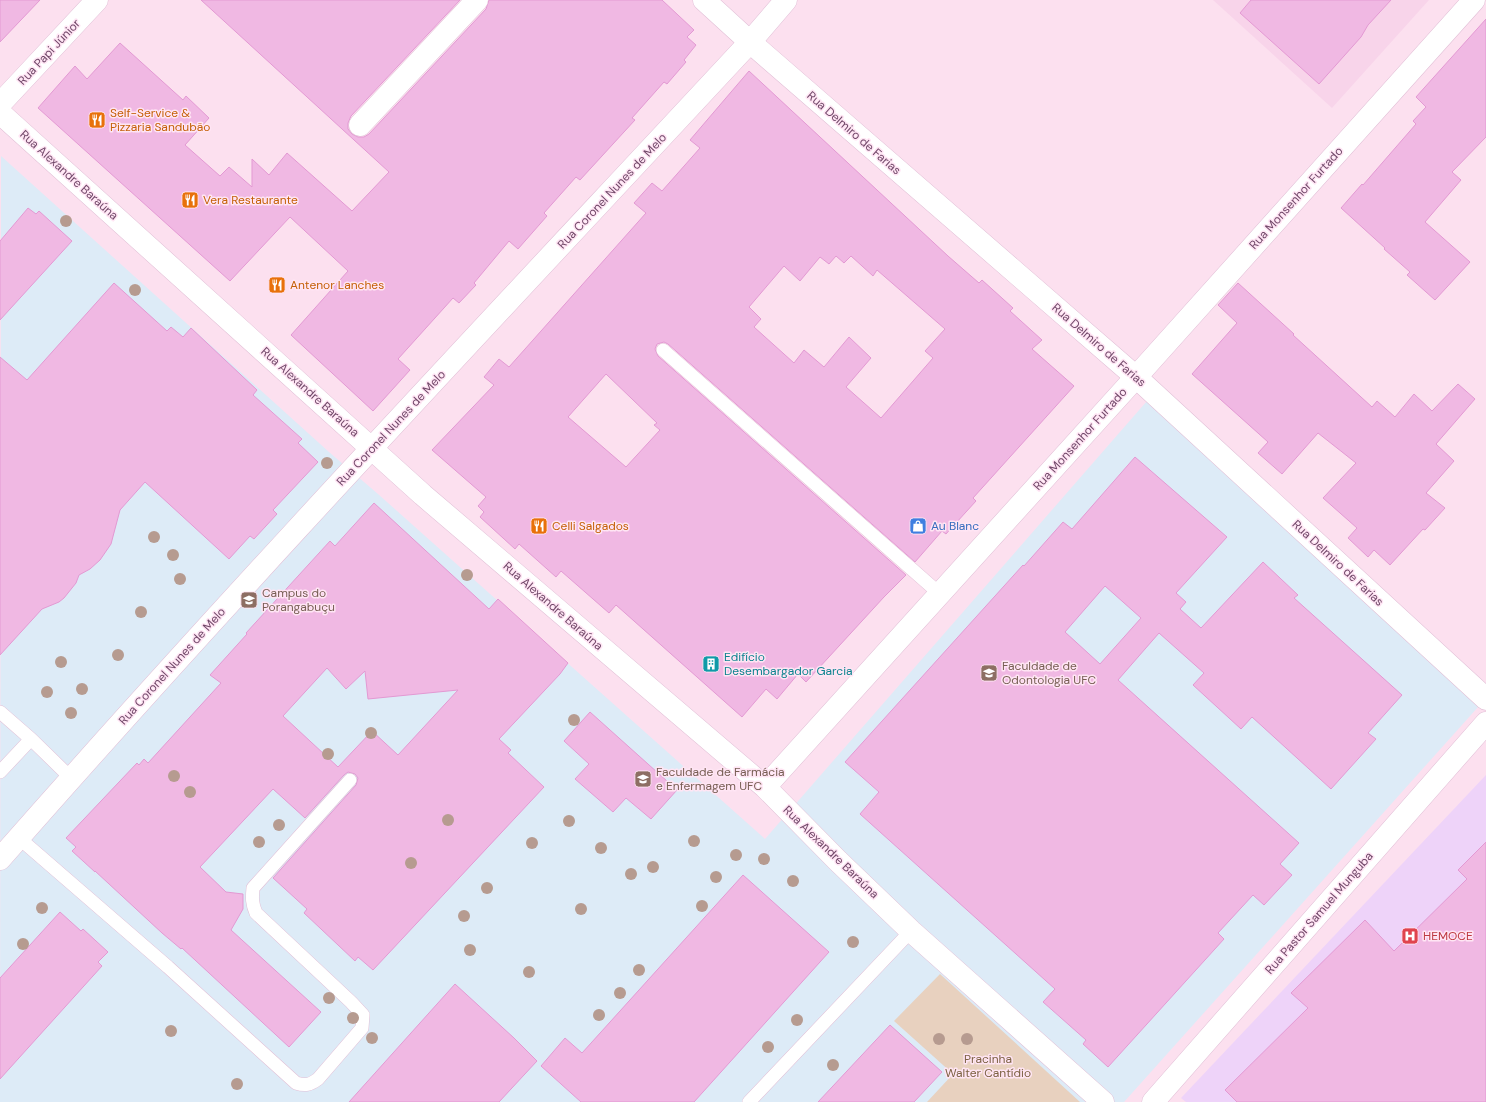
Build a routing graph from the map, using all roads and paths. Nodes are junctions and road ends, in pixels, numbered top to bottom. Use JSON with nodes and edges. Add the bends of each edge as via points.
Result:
{"nodes":[{"id":1,"x":97,"y":0,"type":"edge"},
{"id":2,"x":477,"y":0,"type":"edge"},
{"id":3,"x":704,"y":0,"type":"edge"},
{"id":4,"x":786,"y":0,"type":"edge"},
{"id":5,"x":1474,"y":0,"type":"edge"},
{"id":6,"x":750,"y":42,"type":"junction"},
{"id":7,"x":0,"y":104,"type":"edge"},
{"id":8,"x":0,"y":113,"type":"edge"},
{"id":9,"x":360,"y":125,"type":"dead end"},
{"id":10,"x":663,"y":350,"type":"dead end"},
{"id":11,"x":1136,"y":377,"type":"junction"},
{"id":12,"x":373,"y":449,"type":"junction"},
{"id":13,"x":940,"y":594,"type":"junction"},
{"id":14,"x":1486,"y":699,"type":"edge"},
{"id":15,"x":0,"y":712,"type":"edge"},
{"id":16,"x":1486,"y":723,"type":"edge"},
{"id":17,"x":31,"y":739,"type":"junction"},
{"id":18,"x":0,"y":772,"type":"edge"},
{"id":19,"x":71,"y":778,"type":"junction"},
{"id":20,"x":350,"y":780,"type":"dead end"},
{"id":21,"x":765,"y":787,"type":"junction"},
{"id":22,"x":19,"y":838,"type":"junction"},
{"id":23,"x":0,"y":859,"type":"edge"},
{"id":24,"x":912,"y":931,"type":"junction"},
{"id":25,"x":749,"y":1102,"type":"edge"},
{"id":26,"x":1102,"y":1102,"type":"edge"},
{"id":27,"x":1153,"y":1102,"type":"edge"}],
"edges":[{"from":1,"to":7,"type":"street","name":"Rua Papi Júnior"},
{"from":2,"to":9,"type":"street"},
{"from":3,"to":6,"type":"street","name":"Rua Delmiro de Farias"},
{"from":4,"to":6,"type":"street","name":"Rua Coronel Nunes de Melo"},
{"from":5,"to":11,"type":"street","name":"Rua Monsenhor Furtado"},
{"from":6,"to":11,"type":"street","name":"Rua Delmiro de Farias"},
{"from":6,"to":12,"type":"street","name":"Rua Coronel Nunes de Melo"},
{"from":8,"to":12,"type":"street","name":"Rua Alexandre Baraúna"},
{"from":10,"to":13,"type":"lane"},
{"from":11,"to":13,"type":"street","name":"Rua Monsenhor Furtado"},
{"from":11,"to":14,"type":"street","name":"Rua Delmiro de Farias"},
{"from":12,"to":19,"type":"street","name":"Rua Coronel Nunes de Melo"},
{"from":12,"to":21,"type":"street","name":"Rua Alexandre Baraúna","via":[[429,500]]},
{"from":13,"to":21,"type":"street","name":"Rua Monsenhor Furtado"},
{"from":15,"to":17,"type":"lane"},
{"from":16,"to":27,"type":"street","name":"Rua Pastor Samuel Munguba"},
{"from":17,"to":18,"type":"lane"},
{"from":17,"to":19,"type":"lane"},
{"from":19,"to":22,"type":"street","name":"Rua Coronel Nunes de Melo"},
{"from":20,"to":22,"type":"lane","via":[[253,888],[252,894],[256,913],[363,1015],[362,1028],[311,1085],[296,1083],[168,967]]},
{"from":21,"to":24,"type":"street","name":"Rua Alexandre Baraúna"},
{"from":22,"to":23,"type":"street","name":"Rua Coronel Nunes de Melo"},
{"from":24,"to":25,"type":"lane"},
{"from":24,"to":26,"type":"street","name":"Rua Alexandre Baraúna"}]}
